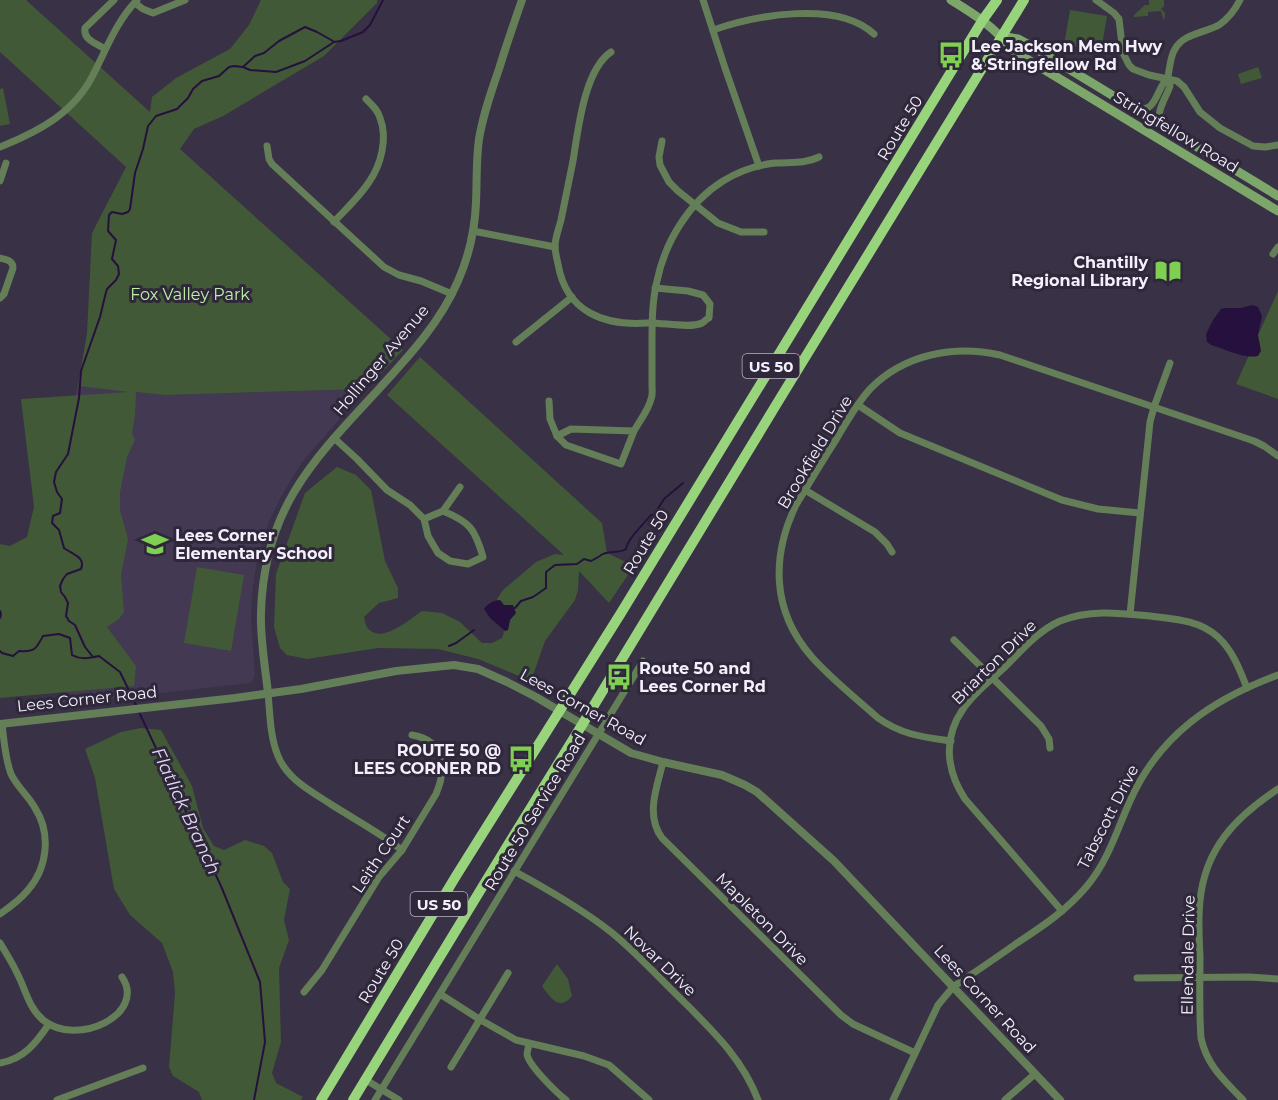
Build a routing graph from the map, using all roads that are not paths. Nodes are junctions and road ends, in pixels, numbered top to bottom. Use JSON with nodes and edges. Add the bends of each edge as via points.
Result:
{"nodes":[{"id":1,"x":114,"y":0,"type":"edge"},
{"id":2,"x":185,"y":0,"type":"edge"},
{"id":3,"x":522,"y":0,"type":"edge"},
{"id":4,"x":703,"y":0,"type":"edge"},
{"id":5,"x":951,"y":0,"type":"edge"},
{"id":6,"x":997,"y":0,"type":"edge"},
{"id":7,"x":1024,"y":0,"type":"edge"},
{"id":8,"x":1096,"y":0,"type":"edge"},
{"id":9,"x":1240,"y":0,"type":"edge"},
{"id":10,"x":136,"y":1,"type":"edge"},
{"id":11,"x":982,"y":21,"type":"junction"},
{"id":12,"x":712,"y":30,"type":"junction"},
{"id":13,"x":874,"y":34,"type":"dead end"},
{"id":14,"x":1002,"y":36,"type":"junction"},
{"id":15,"x":105,"y":49,"type":"junction"},
{"id":16,"x":611,"y":52,"type":"dead end"},
{"id":17,"x":1167,"y":80,"type":"junction"},
{"id":18,"x":366,"y":99,"type":"dead end"},
{"id":19,"x":1130,"y":106,"type":"junction"},
{"id":20,"x":1165,"y":128,"type":"junction"},
{"id":21,"x":662,"y":141,"type":"dead end"},
{"id":22,"x":1278,"y":145,"type":"edge"},
{"id":23,"x":267,"y":146,"type":"dead end"},
{"id":24,"x":0,"y":147,"type":"edge"},
{"id":25,"x":819,"y":157,"type":"dead end"},
{"id":26,"x":6,"y":163,"type":"dead end"},
{"id":27,"x":759,"y":166,"type":"junction"},
{"id":28,"x":0,"y":181,"type":"edge"},
{"id":29,"x":1278,"y":196,"type":"edge"},
{"id":30,"x":695,"y":205,"type":"junction"},
{"id":31,"x":1278,"y":211,"type":"edge"},
{"id":32,"x":334,"y":222,"type":"junction"},
{"id":33,"x":473,"y":231,"type":"junction"},
{"id":34,"x":764,"y":232,"type":"dead end"},
{"id":35,"x":555,"y":247,"type":"junction"},
{"id":36,"x":1278,"y":247,"type":"edge"},
{"id":37,"x":1274,"y":254,"type":"dead end"},
{"id":38,"x":0,"y":258,"type":"edge"},
{"id":39,"x":655,"y":288,"type":"junction"},
{"id":40,"x":452,"y":294,"type":"junction"},
{"id":41,"x":572,"y":297,"type":"junction"},
{"id":42,"x":0,"y":298,"type":"edge"},
{"id":43,"x":652,"y":322,"type":"junction"},
{"id":44,"x":516,"y":342,"type":"dead end"},
{"id":45,"x":1170,"y":363,"type":"dead end"},
{"id":46,"x":549,"y":401,"type":"dead end"},
{"id":47,"x":858,"y":405,"type":"junction"},
{"id":48,"x":1154,"y":407,"type":"junction"},
{"id":49,"x":634,"y":431,"type":"junction"},
{"id":50,"x":557,"y":435,"type":"junction"},
{"id":51,"x":334,"y":438,"type":"junction"},
{"id":52,"x":1278,"y":456,"type":"edge"},
{"id":53,"x":460,"y":487,"type":"dead end"},
{"id":54,"x":805,"y":490,"type":"junction"},
{"id":55,"x":443,"y":511,"type":"junction"},
{"id":56,"x":1140,"y":513,"type":"junction"},
{"id":57,"x":424,"y":519,"type":"junction"},
{"id":58,"x":892,"y":552,"type":"dead end"},
{"id":59,"x":1130,"y":614,"type":"junction"},
{"id":60,"x":954,"y":640,"type":"dead end"},
{"id":61,"x":643,"y":661,"type":"dead end"},
{"id":62,"x":1278,"y":675,"type":"edge"},
{"id":63,"x":992,"y":679,"type":"junction"},
{"id":64,"x":1247,"y":688,"type":"junction"},
{"id":65,"x":267,"y":693,"type":"junction"},
{"id":66,"x":559,"y":710,"type":"junction"},
{"id":67,"x":1,"y":724,"type":"edge"},
{"id":68,"x":582,"y":725,"type":"junction"},
{"id":69,"x":598,"y":734,"type":"junction"},
{"id":70,"x":412,"y":735,"type":"dead end"},
{"id":71,"x":951,"y":741,"type":"junction"},
{"id":72,"x":1050,"y":748,"type":"dead end"},
{"id":73,"x":663,"y":762,"type":"junction"},
{"id":74,"x":1278,"y":789,"type":"edge"},
{"id":75,"x":402,"y":850,"type":"junction"},
{"id":76,"x":514,"y":871,"type":"junction"},
{"id":77,"x":1062,"y":912,"type":"junction"},
{"id":78,"x":0,"y":914,"type":"edge"},
{"id":79,"x":0,"y":943,"type":"edge"},
{"id":80,"x":508,"y":973,"type":"dead end"},
{"id":81,"x":122,"y":977,"type":"dead end"},
{"id":82,"x":1200,"y":977,"type":"junction"},
{"id":83,"x":1137,"y":978,"type":"dead end"},
{"id":84,"x":1278,"y":979,"type":"edge"},
{"id":85,"x":953,"y":987,"type":"junction"},
{"id":86,"x":304,"y":992,"type":"dead end"},
{"id":87,"x":440,"y":994,"type":"junction"},
{"id":88,"x":479,"y":1019,"type":"junction"},
{"id":89,"x":49,"y":1024,"type":"junction"},
{"id":90,"x":529,"y":1044,"type":"junction"},
{"id":91,"x":915,"y":1053,"type":"junction"},
{"id":92,"x":0,"y":1063,"type":"edge"},
{"id":93,"x":451,"y":1067,"type":"dead end"},
{"id":94,"x":143,"y":1068,"type":"dead end"},
{"id":95,"x":1035,"y":1074,"type":"junction"},
{"id":96,"x":366,"y":1080,"type":"junction"},
{"id":97,"x":382,"y":1089,"type":"junction"},
{"id":98,"x":57,"y":1100,"type":"edge"},
{"id":99,"x":321,"y":1100,"type":"edge"},
{"id":100,"x":353,"y":1100,"type":"edge"},
{"id":101,"x":375,"y":1100,"type":"edge"},
{"id":102,"x":399,"y":1100,"type":"edge"},
{"id":103,"x":566,"y":1100,"type":"edge"},
{"id":104,"x":649,"y":1100,"type":"edge"},
{"id":105,"x":758,"y":1100,"type":"edge"},
{"id":106,"x":894,"y":1100,"type":"edge"},
{"id":107,"x":1005,"y":1100,"type":"edge"},
{"id":108,"x":1060,"y":1100,"type":"edge"},
{"id":109,"x":1243,"y":1100,"type":"edge"}],
"edges":[{"from":1,"to":15,"type":"street","via":[[84,31],[88,39]]},
{"from":2,"to":10,"type":"street","via":[[153,13]]},
{"from":3,"to":33,"type":"street","name":"Hollinger Avenue","via":[[484,115]]},
{"from":4,"to":12,"type":"street"},
{"from":5,"to":11,"type":"main road","name":"Stringfellow Road"},
{"from":6,"to":11,"type":"highway","name":"Route 50","number":"US 50"},
{"from":7,"to":14,"type":"highway","number":"US 50"},
{"from":8,"to":17,"type":"street","via":[[1119,19],[1121,46],[1129,65]]},
{"from":9,"to":17,"type":"street","via":[[1233,14],[1220,24],[1180,41]]},
{"from":10,"to":15,"type":"street"},
{"from":11,"to":14,"type":"main road","name":"Stringfellow Road"},
{"from":11,"to":66,"type":"highway","name":"Route 50","number":"US 50"},
{"from":12,"to":13,"type":"street","via":[[754,16],[808,11],[852,17]]},
{"from":12,"to":27,"type":"street"},
{"from":14,"to":19,"type":"main road","name":"Stringfellow Road","via":[[1030,46]]},
{"from":14,"to":31,"type":"main road","name":"Stringfellow Road","via":[[1012,50]]},
{"from":14,"to":68,"type":"highway","number":"US 50"},
{"from":15,"to":24,"type":"street","via":[[94,75],[70,106],[38,130]]},
{"from":16,"to":35,"type":"street","via":[[595,69],[583,104]]},
{"from":17,"to":19,"type":"street","via":[[1152,105],[1143,109]]},
{"from":17,"to":20,"type":"street","via":[[1170,86],[1159,115]]},
{"from":17,"to":22,"type":"street","via":[[1184,87],[1200,112],[1220,128],[1253,146]]},
{"from":18,"to":32,"type":"street","via":[[381,118],[381,153],[368,184]]},
{"from":19,"to":20,"type":"main road","name":"Stringfellow Road"},
{"from":20,"to":29,"type":"main road","name":"Stringfellow Road"},
{"from":21,"to":30,"type":"street","via":[[659,157],[663,173]]},
{"from":23,"to":32,"type":"street","via":[[272,164]]},
{"from":25,"to":27,"type":"street","via":[[802,163]]},
{"from":26,"to":28,"type":"street"},
{"from":27,"to":30,"type":"street","via":[[724,180]]},
{"from":30,"to":34,"type":"street","via":[[718,223],[741,232]]},
{"from":30,"to":39,"type":"street","via":[[667,250]]},
{"from":32,"to":40,"type":"street","via":[[392,272]]},
{"from":33,"to":35,"type":"street"},
{"from":33,"to":40,"type":"street","name":"Hollinger Avenue"},
{"from":35,"to":41,"type":"street","via":[[563,284]]},
{"from":36,"to":37,"type":"street"},
{"from":38,"to":42,"type":"street","via":[[13,264]]},
{"from":39,"to":43,"type":"street"},
{"from":39,"to":43,"type":"street","via":[[703,295],[710,304],[709,318],[692,325]]},
{"from":40,"to":51,"type":"street","name":"Hollinger Avenue","via":[[428,333]]},
{"from":41,"to":43,"type":"street","via":[[584,309],[612,322]]},
{"from":41,"to":44,"type":"street"},
{"from":43,"to":49,"type":"street","via":[[652,398]]},
{"from":45,"to":48,"type":"street"},
{"from":46,"to":50,"type":"street","via":[[550,419]]},
{"from":47,"to":48,"type":"street","name":"Brookfield Drive","via":[[878,382],[904,365],[934,354],[961,350],[1000,355]]},
{"from":47,"to":54,"type":"street","name":"Brookfield Drive"},
{"from":47,"to":56,"type":"street","via":[[900,434],[1062,500]]},
{"from":48,"to":52,"type":"street","name":"Brookfield Drive","via":[[1254,441]]},
{"from":48,"to":56,"type":"street"},
{"from":49,"to":50,"type":"street","via":[[571,429]]},
{"from":49,"to":50,"type":"street","via":[[621,464],[566,445]]},
{"from":51,"to":57,"type":"street","via":[[387,490]]},
{"from":51,"to":65,"type":"street","name":"Hollinger Avenue","via":[[298,484],[279,519],[269,550],[260,613]]},
{"from":53,"to":55,"type":"street"},
{"from":54,"to":58,"type":"street","via":[[875,532]]},
{"from":54,"to":71,"type":"street","name":"Brookfield Drive","via":[[788,521],[779,564],[783,601],[793,629],[820,666],[878,718],[906,734]]},
{"from":55,"to":57,"type":"street"},
{"from":55,"to":57,"type":"street","via":[[460,518],[472,529],[483,557],[468,564],[450,561],[438,553]]},
{"from":56,"to":59,"type":"street"},
{"from":59,"to":63,"type":"street","name":"Briarton Drive","via":[[1096,613],[1059,622],[1035,637]]},
{"from":59,"to":64,"type":"street","name":"Briarton Drive","via":[[1193,622],[1204,628],[1228,648]]},
{"from":60,"to":63,"type":"street"},
{"from":61,"to":69,"type":"street","name":"Route 50 Service Road"},
{"from":62,"to":64,"type":"street","name":"Tabscott Drive"},
{"from":63,"to":71,"type":"street","name":"Briarton Drive","via":[[963,710]]},
{"from":63,"to":72,"type":"street","via":[[1041,726]]},
{"from":64,"to":77,"type":"street","name":"Tabscott Drive","via":[[1215,704],[1169,741],[1139,782],[1098,870]]},
{"from":65,"to":66,"type":"street","name":"Lees Corner Road","via":[[454,665],[478,669]]},
{"from":65,"to":67,"type":"street","name":"Lees Corner Road"},
{"from":65,"to":75,"type":"street","via":[[273,741],[287,771],[299,784]]},
{"from":66,"to":68,"type":"street","name":"Lees Corner Road"},
{"from":66,"to":99,"type":"highway","name":"Route 50","number":"US 50"},
{"from":67,"to":78,"type":"street","via":[[10,771],[39,815],[45,845],[32,886]]},
{"from":68,"to":69,"type":"street","name":"Lees Corner Road"},
{"from":68,"to":96,"type":"highway","number":"US 50"},
{"from":69,"to":73,"type":"street","name":"Lees Corner Road","via":[[631,753]]},
{"from":69,"to":76,"type":"street","name":"Route 50 Service Road"},
{"from":70,"to":75,"type":"street","name":"Leith Court","via":[[432,743],[442,775],[436,795]]},
{"from":71,"to":77,"type":"street","name":"Briarton Drive","via":[[951,769],[959,789]]},
{"from":73,"to":85,"type":"street","name":"Lees Corner Road","via":[[722,775],[757,792],[834,861]]},
{"from":73,"to":91,"type":"street","name":"Mapleton Drive","via":[[652,814],[662,838],[841,1016]]},
{"from":74,"to":82,"type":"street","name":"Ellendale Drive","via":[[1231,828],[1207,870],[1199,909]]},
{"from":75,"to":86,"type":"street","name":"Leith Court"},
{"from":76,"to":87,"type":"street","name":"Route 50 Service Road"},
{"from":76,"to":105,"type":"street","name":"Novar Drive","via":[[600,924],[627,946],[729,1048]]},
{"from":77,"to":85,"type":"street","name":"Tabscott Drive"},
{"from":79,"to":89,"type":"street","via":[[31,1006]]},
{"from":80,"to":88,"type":"street"},
{"from":81,"to":89,"type":"street","via":[[126,999],[117,1014],[104,1024],[76,1031]]},
{"from":82,"to":83,"type":"street"},
{"from":82,"to":84,"type":"street"},
{"from":82,"to":109,"type":"street","name":"Ellendale Drive","via":[[1201,1031],[1206,1056]]},
{"from":85,"to":91,"type":"street","name":"Tabscott Drive","via":[[938,1005]]},
{"from":85,"to":95,"type":"street","name":"Lees Corner Road"},
{"from":87,"to":88,"type":"street"},
{"from":87,"to":97,"type":"street","name":"Route 50 Service Road"},
{"from":88,"to":90,"type":"street"},
{"from":88,"to":93,"type":"street"},
{"from":89,"to":92,"type":"street","via":[[25,1053]]},
{"from":90,"to":103,"type":"street","via":[[530,1062]]},
{"from":90,"to":104,"type":"street","via":[[609,1065]]},
{"from":91,"to":106,"type":"street","name":"Tabscott Drive"},
{"from":94,"to":98,"type":"street"},
{"from":95,"to":107,"type":"street"},
{"from":95,"to":108,"type":"street","name":"Lees Corner Road"},
{"from":96,"to":97,"type":"street"},
{"from":96,"to":100,"type":"highway","number":"US 50"},
{"from":97,"to":101,"type":"street","name":"Route 50 Service Road"},
{"from":97,"to":102,"type":"street"}]}
